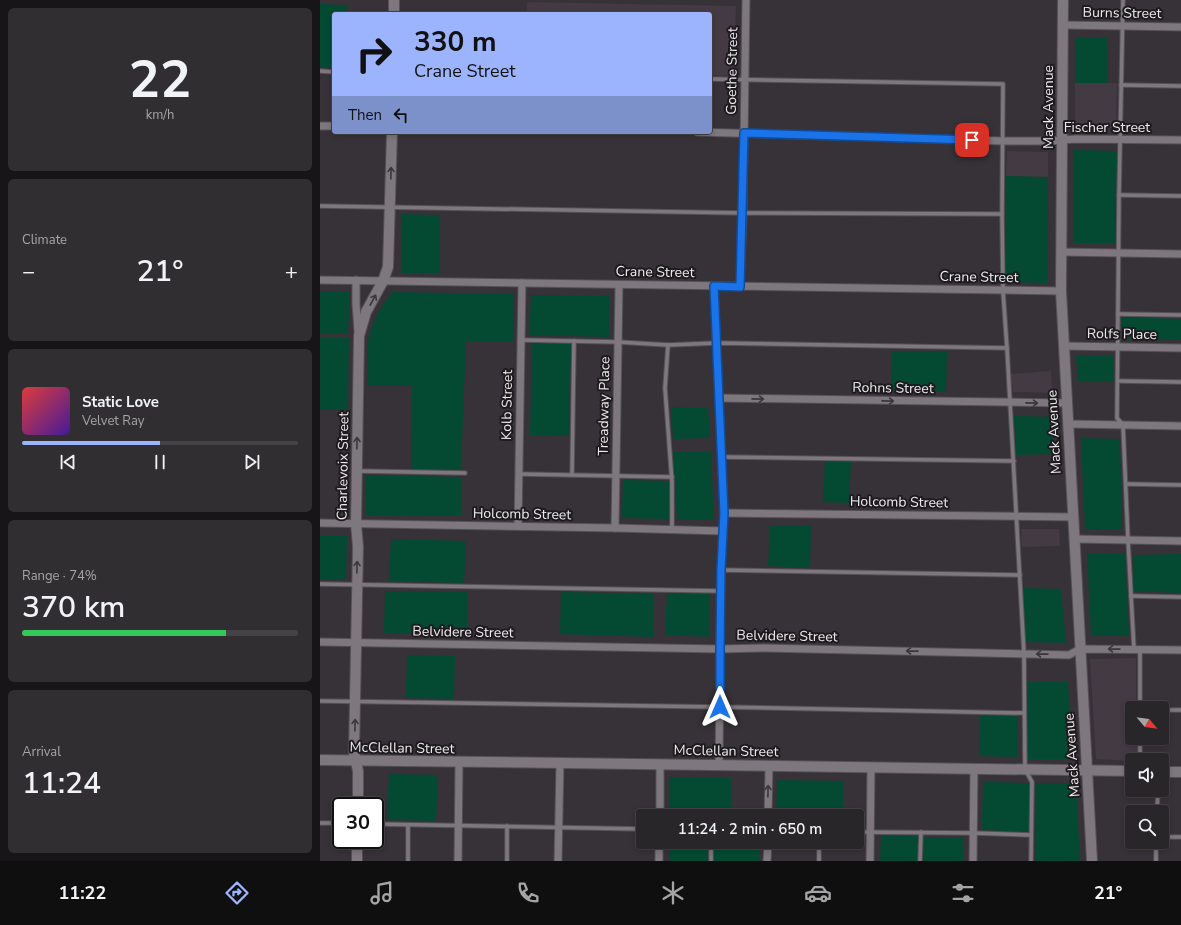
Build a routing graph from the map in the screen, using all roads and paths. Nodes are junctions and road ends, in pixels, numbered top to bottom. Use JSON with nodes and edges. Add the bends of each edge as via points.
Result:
{"nodes":[{"id":1,"x":394,"y":0,"type":"edge"},
{"id":2,"x":746,"y":0,"type":"edge"},
{"id":3,"x":1063,"y":0,"type":"edge"},
{"id":4,"x":1123,"y":0,"type":"edge"},
{"id":5,"x":394,"y":12,"type":"edge"},
{"id":6,"x":1063,"y":25,"type":"junction"},
{"id":7,"x":1123,"y":26,"type":"junction"},
{"id":8,"x":1181,"y":27,"type":"edge"},
{"id":9,"x":320,"y":71,"type":"edge"},
{"id":10,"x":332,"y":72,"type":"edge"},
{"id":11,"x":712,"y":79,"type":"edge"},
{"id":12,"x":745,"y":80,"type":"junction"},
{"id":13,"x":1121,"y":85,"type":"junction"},
{"id":14,"x":1181,"y":86,"type":"edge"},
{"id":15,"x":320,"y":126,"type":"edge"},
{"id":16,"x":332,"y":126,"type":"edge"},
{"id":17,"x":712,"y":132,"type":"edge"},
{"id":18,"x":744,"y":133,"type":"junction"},
{"id":19,"x":392,"y":134,"type":"edge"},
{"id":20,"x":1062,"y":140,"type":"junction"},
{"id":21,"x":1120,"y":140,"type":"junction"},
{"id":22,"x":1181,"y":140,"type":"edge"},
{"id":23,"x":1003,"y":141,"type":"junction"},
{"id":24,"x":1119,"y":195,"type":"junction"},
{"id":25,"x":1181,"y":196,"type":"edge"},
{"id":26,"x":320,"y":206,"type":"edge"},
{"id":27,"x":390,"y":208,"type":"junction"},
{"id":28,"x":743,"y":213,"type":"junction"},
{"id":29,"x":1002,"y":214,"type":"junction"},
{"id":30,"x":1061,"y":252,"type":"junction"},
{"id":31,"x":1118,"y":253,"type":"junction"},
{"id":32,"x":1181,"y":254,"type":"edge"},
{"id":33,"x":320,"y":280,"type":"edge"},
{"id":34,"x":356,"y":280,"type":"junction"},
{"id":35,"x":383,"y":281,"type":"junction"},
{"id":36,"x":522,"y":283,"type":"junction"},
{"id":37,"x":619,"y":285,"type":"junction"},
{"id":38,"x":714,"y":286,"type":"junction"},
{"id":39,"x":740,"y":287,"type":"junction"},
{"id":40,"x":1003,"y":291,"type":"junction"},
{"id":41,"x":1061,"y":291,"type":"junction"},
{"id":42,"x":1118,"y":314,"type":"junction"},
{"id":43,"x":1181,"y":315,"type":"edge"},
{"id":44,"x":359,"y":336,"type":"junction"},
{"id":45,"x":521,"y":340,"type":"junction"},
{"id":46,"x":574,"y":341,"type":"junction"},
{"id":47,"x":618,"y":342,"type":"junction"},
{"id":48,"x":717,"y":343,"type":"junction"},
{"id":49,"x":668,"y":345,"type":"junction"},
{"id":50,"x":1063,"y":346,"type":"junction"},
{"id":51,"x":1117,"y":347,"type":"junction"},
{"id":52,"x":1008,"y":348,"type":"junction"},
{"id":53,"x":1181,"y":348,"type":"edge"},
{"id":54,"x":1118,"y":382,"type":"junction"},
{"id":55,"x":1181,"y":382,"type":"edge"},
{"id":56,"x":719,"y":398,"type":"junction"},
{"id":57,"x":1010,"y":402,"type":"junction"},
{"id":58,"x":1066,"y":403,"type":"junction"},
{"id":59,"x":1068,"y":424,"type":"junction"},
{"id":60,"x":1123,"y":425,"type":"junction"},
{"id":61,"x":1181,"y":426,"type":"edge"},
{"id":62,"x":722,"y":457,"type":"junction"},
{"id":63,"x":1014,"y":461,"type":"junction"},
{"id":64,"x":357,"y":471,"type":"junction"},
{"id":65,"x":465,"y":473,"type":"dead end"},
{"id":66,"x":519,"y":474,"type":"junction"},
{"id":67,"x":572,"y":475,"type":"junction"},
{"id":68,"x":616,"y":476,"type":"junction"},
{"id":69,"x":672,"y":477,"type":"junction"},
{"id":70,"x":1126,"y":484,"type":"junction"},
{"id":71,"x":1181,"y":485,"type":"edge"},
{"id":72,"x":724,"y":513,"type":"junction"},
{"id":73,"x":1017,"y":516,"type":"junction"},
{"id":74,"x":1073,"y":517,"type":"junction"},
{"id":75,"x":320,"y":524,"type":"edge"},
{"id":76,"x":356,"y":524,"type":"junction"},
{"id":77,"x":518,"y":526,"type":"junction"},
{"id":78,"x":615,"y":528,"type":"junction"},
{"id":79,"x":672,"y":530,"type":"junction"},
{"id":80,"x":723,"y":531,"type":"junction"},
{"id":81,"x":1074,"y":540,"type":"junction"},
{"id":82,"x":1128,"y":540,"type":"junction"},
{"id":83,"x":1181,"y":541,"type":"edge"},
{"id":84,"x":721,"y":570,"type":"junction"},
{"id":85,"x":1020,"y":575,"type":"junction"},
{"id":86,"x":320,"y":584,"type":"edge"},
{"id":87,"x":356,"y":584,"type":"junction"},
{"id":88,"x":721,"y":591,"type":"junction"},
{"id":89,"x":1131,"y":596,"type":"junction"},
{"id":90,"x":1181,"y":597,"type":"edge"},
{"id":91,"x":320,"y":642,"type":"edge"},
{"id":92,"x":356,"y":643,"type":"junction"},
{"id":93,"x":720,"y":649,"type":"junction"},
{"id":94,"x":1080,"y":649,"type":"junction"},
{"id":95,"x":1137,"y":649,"type":"junction"},
{"id":96,"x":1181,"y":650,"type":"edge"},
{"id":97,"x":1024,"y":654,"type":"junction"},
{"id":98,"x":320,"y":701,"type":"edge"},
{"id":99,"x":355,"y":701,"type":"junction"},
{"id":100,"x":1140,"y":701,"type":"edge"},
{"id":101,"x":720,"y":707,"type":"junction"},
{"id":102,"x":1169,"y":710,"type":"edge"},
{"id":103,"x":1181,"y":710,"type":"edge"},
{"id":104,"x":1024,"y":713,"type":"junction"},
{"id":105,"x":320,"y":760,"type":"edge"},
{"id":106,"x":356,"y":761,"type":"junction"},
{"id":107,"x":459,"y":762,"type":"junction"},
{"id":108,"x":560,"y":763,"type":"junction"},
{"id":109,"x":660,"y":764,"type":"junction"},
{"id":110,"x":719,"y":765,"type":"junction"},
{"id":111,"x":769,"y":766,"type":"junction"},
{"id":112,"x":871,"y":767,"type":"junction"},
{"id":113,"x":974,"y":768,"type":"junction"},
{"id":114,"x":1025,"y":769,"type":"junction"},
{"id":115,"x":1087,"y":771,"type":"junction"},
{"id":116,"x":1125,"y":772,"type":"edge"},
{"id":117,"x":1169,"y":772,"type":"edge"},
{"id":118,"x":1181,"y":772,"type":"edge"},
{"id":119,"x":358,"y":797,"type":"edge"},
{"id":120,"x":660,"y":809,"type":"edge"},
{"id":121,"x":768,"y":809,"type":"edge"},
{"id":122,"x":320,"y":823,"type":"edge"},
{"id":123,"x":332,"y":823,"type":"edge"},
{"id":124,"x":384,"y":824,"type":"edge"},
{"id":125,"x":408,"y":824,"type":"junction"},
{"id":126,"x":458,"y":826,"type":"junction"},
{"id":127,"x":507,"y":826,"type":"junction"},
{"id":128,"x":559,"y":827,"type":"junction"},
{"id":129,"x":636,"y":829,"type":"edge"},
{"id":130,"x":864,"y":832,"type":"edge"},
{"id":131,"x":870,"y":832,"type":"junction"},
{"id":132,"x":921,"y":832,"type":"junction"},
{"id":133,"x":973,"y":832,"type":"junction"},
{"id":134,"x":1031,"y":835,"type":"junction"},
{"id":135,"x":1169,"y":837,"type":"edge"},
{"id":136,"x":1181,"y":837,"type":"edge"},
{"id":137,"x":357,"y":849,"type":"edge"},
{"id":138,"x":659,"y":849,"type":"edge"},
{"id":139,"x":711,"y":849,"type":"edge"},
{"id":140,"x":768,"y":849,"type":"edge"},
{"id":141,"x":819,"y":849,"type":"edge"},
{"id":142,"x":1156,"y":849,"type":"edge"},
{"id":143,"x":357,"y":861,"type":"edge"},
{"id":144,"x":408,"y":861,"type":"edge"},
{"id":145,"x":458,"y":861,"type":"edge"},
{"id":146,"x":507,"y":861,"type":"edge"},
{"id":147,"x":558,"y":861,"type":"edge"},
{"id":148,"x":659,"y":861,"type":"edge"},
{"id":149,"x":711,"y":861,"type":"edge"},
{"id":150,"x":767,"y":861,"type":"edge"},
{"id":151,"x":819,"y":861,"type":"edge"},
{"id":152,"x":870,"y":861,"type":"edge"},
{"id":153,"x":920,"y":861,"type":"edge"},
{"id":154,"x":973,"y":861,"type":"edge"},
{"id":155,"x":1031,"y":861,"type":"edge"},
{"id":156,"x":1092,"y":861,"type":"edge"},
{"id":157,"x":1156,"y":861,"type":"edge"}],
"edges":[{"from":1,"to":5,"type":"street"},
{"from":2,"to":12,"type":"street","name":"Goethe Street"},
{"from":3,"to":6,"type":"street","name":"Mack Avenue"},
{"from":4,"to":7,"type":"lane"},
{"from":6,"to":7,"type":"street","name":"Burns Street"},
{"from":6,"to":20,"type":"street","name":"Mack Avenue"},
{"from":7,"to":8,"type":"street","name":"Burns Street"},
{"from":7,"to":13,"type":"lane"},
{"from":9,"to":10,"type":"lane"},
{"from":11,"to":12,"type":"lane"},
{"from":12,"to":18,"type":"street","name":"Goethe Street"},
{"from":12,"to":23,"type":"lane","via":[[1003,84]]},
{"from":13,"to":14,"type":"lane"},
{"from":13,"to":21,"type":"lane"},
{"from":15,"to":16,"type":"street"},
{"from":17,"to":18,"type":"street","name":"Fischer Street"},
{"from":18,"to":23,"type":"street","name":"Fischer Street"},
{"from":18,"to":28,"type":"street","name":"Goethe Street"},
{"from":27,"to":19,"type":"street","name":"Charlevoix Street","one_way":true},
{"from":20,"to":21,"type":"street","name":"Fischer Street"},
{"from":20,"to":23,"type":"street","name":"Fischer Street"},
{"from":20,"to":30,"type":"street","name":"Mack Avenue"},
{"from":21,"to":22,"type":"street","name":"Fischer Street"},
{"from":21,"to":24,"type":"lane"},
{"from":23,"to":29,"type":"lane"},
{"from":24,"to":25,"type":"lane"},
{"from":24,"to":31,"type":"lane"},
{"from":26,"to":27,"type":"lane"},
{"from":27,"to":28,"type":"lane"},
{"from":27,"to":35,"type":"street","name":"Charlevoix Street","via":[[388,267]]},
{"from":28,"to":29,"type":"lane"},
{"from":28,"to":39,"type":"street","name":"Goethe Street"},
{"from":29,"to":40,"type":"lane"},
{"from":30,"to":31,"type":"street"},
{"from":30,"to":41,"type":"street","name":"Mack Avenue"},
{"from":31,"to":32,"type":"street"},
{"from":31,"to":42,"type":"lane"},
{"from":33,"to":34,"type":"street","name":"Crane Street"},
{"from":34,"to":35,"type":"street","name":"Crane Street"},
{"from":34,"to":44,"type":"street"},
{"from":35,"to":36,"type":"street","name":"Crane Street"},
{"from":44,"to":35,"type":"street","name":"Charlevoix Street","one_way":true,"via":[[366,312]]},
{"from":36,"to":37,"type":"street","name":"Crane Street"},
{"from":36,"to":45,"type":"street","name":"Kolb Street"},
{"from":37,"to":38,"type":"street","name":"Crane Street"},
{"from":37,"to":47,"type":"street","name":"Treadway Place"},
{"from":38,"to":39,"type":"street","name":"Crane Street"},
{"from":38,"to":48,"type":"street"},
{"from":39,"to":40,"type":"street","name":"Crane Street"},
{"from":40,"to":41,"type":"street","name":"Crane Street"},
{"from":40,"to":52,"type":"lane"},
{"from":41,"to":50,"type":"street","name":"Mack Avenue"},
{"from":42,"to":43,"type":"lane"},
{"from":42,"to":51,"type":"lane"},
{"from":64,"to":44,"type":"street","name":"Charlevoix Street","one_way":true},
{"from":45,"to":46,"type":"lane"},
{"from":45,"to":66,"type":"street","name":"Kolb Street"},
{"from":46,"to":47,"type":"lane"},
{"from":46,"to":67,"type":"lane"},
{"from":47,"to":49,"type":"lane"},
{"from":47,"to":68,"type":"street","name":"Treadway Place"},
{"from":48,"to":49,"type":"lane"},
{"from":48,"to":52,"type":"lane"},
{"from":48,"to":56,"type":"street"},
{"from":49,"to":69,"type":"lane","via":[[665,388]]},
{"from":50,"to":51,"type":"street","name":"Rolfs Place"},
{"from":50,"to":58,"type":"street","name":"Mack Avenue"},
{"from":51,"to":53,"type":"street","name":"Rolfs Place"},
{"from":51,"to":54,"type":"lane"},
{"from":52,"to":57,"type":"lane"},
{"from":54,"to":55,"type":"lane"},
{"from":54,"to":60,"type":"lane","via":[[1117,418]]},
{"from":56,"to":57,"type":"street","name":"Rohns Street","one_way":true},
{"from":56,"to":62,"type":"street"},
{"from":57,"to":58,"type":"street","name":"Rohns Street","one_way":true},
{"from":57,"to":63,"type":"lane"},
{"from":58,"to":59,"type":"street","name":"Mack Avenue"},
{"from":59,"to":60,"type":"street"},
{"from":59,"to":74,"type":"street","name":"Mack Avenue"},
{"from":60,"to":61,"type":"street"},
{"from":60,"to":70,"type":"lane"},
{"from":62,"to":63,"type":"lane"},
{"from":62,"to":72,"type":"street"},
{"from":63,"to":73,"type":"lane"},
{"from":64,"to":65,"type":"lane"},
{"from":64,"to":76,"type":"street","name":"Charlevoix Street"},
{"from":66,"to":67,"type":"lane"},
{"from":66,"to":77,"type":"street","name":"Kolb Street"},
{"from":67,"to":68,"type":"lane"},
{"from":68,"to":69,"type":"lane"},
{"from":68,"to":78,"type":"street","name":"Treadway Place"},
{"from":69,"to":79,"type":"lane"},
{"from":70,"to":71,"type":"lane"},
{"from":70,"to":82,"type":"lane"},
{"from":72,"to":73,"type":"street","name":"Holcomb Street"},
{"from":72,"to":80,"type":"street"},
{"from":73,"to":74,"type":"street","name":"Holcomb Street"},
{"from":73,"to":85,"type":"lane"},
{"from":74,"to":81,"type":"street","name":"Mack Avenue"},
{"from":75,"to":76,"type":"street","name":"Holcomb Street"},
{"from":76,"to":77,"type":"street","name":"Holcomb Street"},
{"from":87,"to":76,"type":"street","name":"Charlevoix Street","one_way":true},
{"from":77,"to":78,"type":"street","name":"Holcomb Street"},
{"from":78,"to":79,"type":"street","name":"Holcomb Street"},
{"from":79,"to":80,"type":"street","name":"Holcomb Street"},
{"from":80,"to":84,"type":"street"},
{"from":81,"to":82,"type":"street"},
{"from":81,"to":94,"type":"street","name":"Mack Avenue"},
{"from":82,"to":83,"type":"street"},
{"from":82,"to":89,"type":"lane"},
{"from":84,"to":85,"type":"lane"},
{"from":84,"to":88,"type":"street"},
{"from":85,"to":97,"type":"lane"},
{"from":86,"to":87,"type":"lane"},
{"from":87,"to":88,"type":"lane"},
{"from":87,"to":92,"type":"street","name":"Charlevoix Street"},
{"from":88,"to":93,"type":"street"},
{"from":89,"to":90,"type":"lane"},
{"from":89,"to":95,"type":"lane"},
{"from":91,"to":92,"type":"street","name":"Belvidere Street"},
{"from":92,"to":93,"type":"street","name":"Belvidere Street"},
{"from":92,"to":99,"type":"street","name":"Charlevoix Street"},
{"from":97,"to":93,"type":"street","name":"Belvidere Street","one_way":true},
{"from":93,"to":101,"type":"street"},
{"from":95,"to":94,"type":"street","name":"Belvidere Street","one_way":true},
{"from":94,"to":97,"type":"street","name":"Belvidere Street","one_way":true,"via":[[1069,654]]},
{"from":94,"to":115,"type":"street","name":"Mack Avenue"},
{"from":95,"to":96,"type":"street","name":"Belvidere Street"},
{"from":95,"to":100,"type":"lane"},
{"from":97,"to":104,"type":"lane"},
{"from":98,"to":99,"type":"lane"},
{"from":99,"to":101,"type":"lane"},
{"from":106,"to":99,"type":"street","name":"Charlevoix Street","one_way":true},
{"from":101,"to":104,"type":"lane"},
{"from":101,"to":110,"type":"street"},
{"from":102,"to":103,"type":"lane"},
{"from":104,"to":114,"type":"lane"},
{"from":105,"to":106,"type":"street","name":"McClellan Street"},
{"from":106,"to":107,"type":"street","name":"McClellan Street"},
{"from":106,"to":119,"type":"street","name":"Charlevoix Street"},
{"from":107,"to":108,"type":"street","name":"McClellan Street"},
{"from":107,"to":126,"type":"street"},
{"from":108,"to":109,"type":"street","name":"McClellan Street"},
{"from":108,"to":128,"type":"street"},
{"from":109,"to":110,"type":"street","name":"McClellan Street"},
{"from":109,"to":120,"type":"street"},
{"from":110,"to":111,"type":"street","name":"McClellan Street"},
{"from":111,"to":112,"type":"street","name":"McClellan Street"},
{"from":121,"to":111,"type":"street","one_way":true},
{"from":112,"to":113,"type":"street","name":"McClellan Street"},
{"from":112,"to":131,"type":"street"},
{"from":113,"to":114,"type":"street","name":"McClellan Street"},
{"from":113,"to":133,"type":"street"},
{"from":114,"to":115,"type":"street","name":"McClellan Street"},
{"from":114,"to":134,"type":"lane","via":[[1032,782]]},
{"from":115,"to":116,"type":"street","name":"McClellan Street"},
{"from":115,"to":156,"type":"street","name":"Mack Avenue"},
{"from":117,"to":118,"type":"street"},
{"from":122,"to":123,"type":"lane"},
{"from":124,"to":125,"type":"lane"},
{"from":125,"to":126,"type":"lane"},
{"from":125,"to":144,"type":"lane"},
{"from":126,"to":127,"type":"lane"},
{"from":126,"to":145,"type":"street"},
{"from":127,"to":128,"type":"lane"},
{"from":127,"to":146,"type":"lane"},
{"from":128,"to":129,"type":"lane"},
{"from":128,"to":147,"type":"street"},
{"from":130,"to":131,"type":"lane"},
{"from":131,"to":132,"type":"lane"},
{"from":131,"to":152,"type":"street"},
{"from":132,"to":133,"type":"lane"},
{"from":132,"to":153,"type":"lane"},
{"from":133,"to":134,"type":"lane"},
{"from":133,"to":154,"type":"street"},
{"from":134,"to":155,"type":"lane"},
{"from":135,"to":136,"type":"lane"},
{"from":137,"to":143,"type":"street"},
{"from":138,"to":148,"type":"street"},
{"from":139,"to":149,"type":"lane"},
{"from":140,"to":150,"type":"street"},
{"from":141,"to":151,"type":"lane"},
{"from":142,"to":157,"type":"lane"}]}
